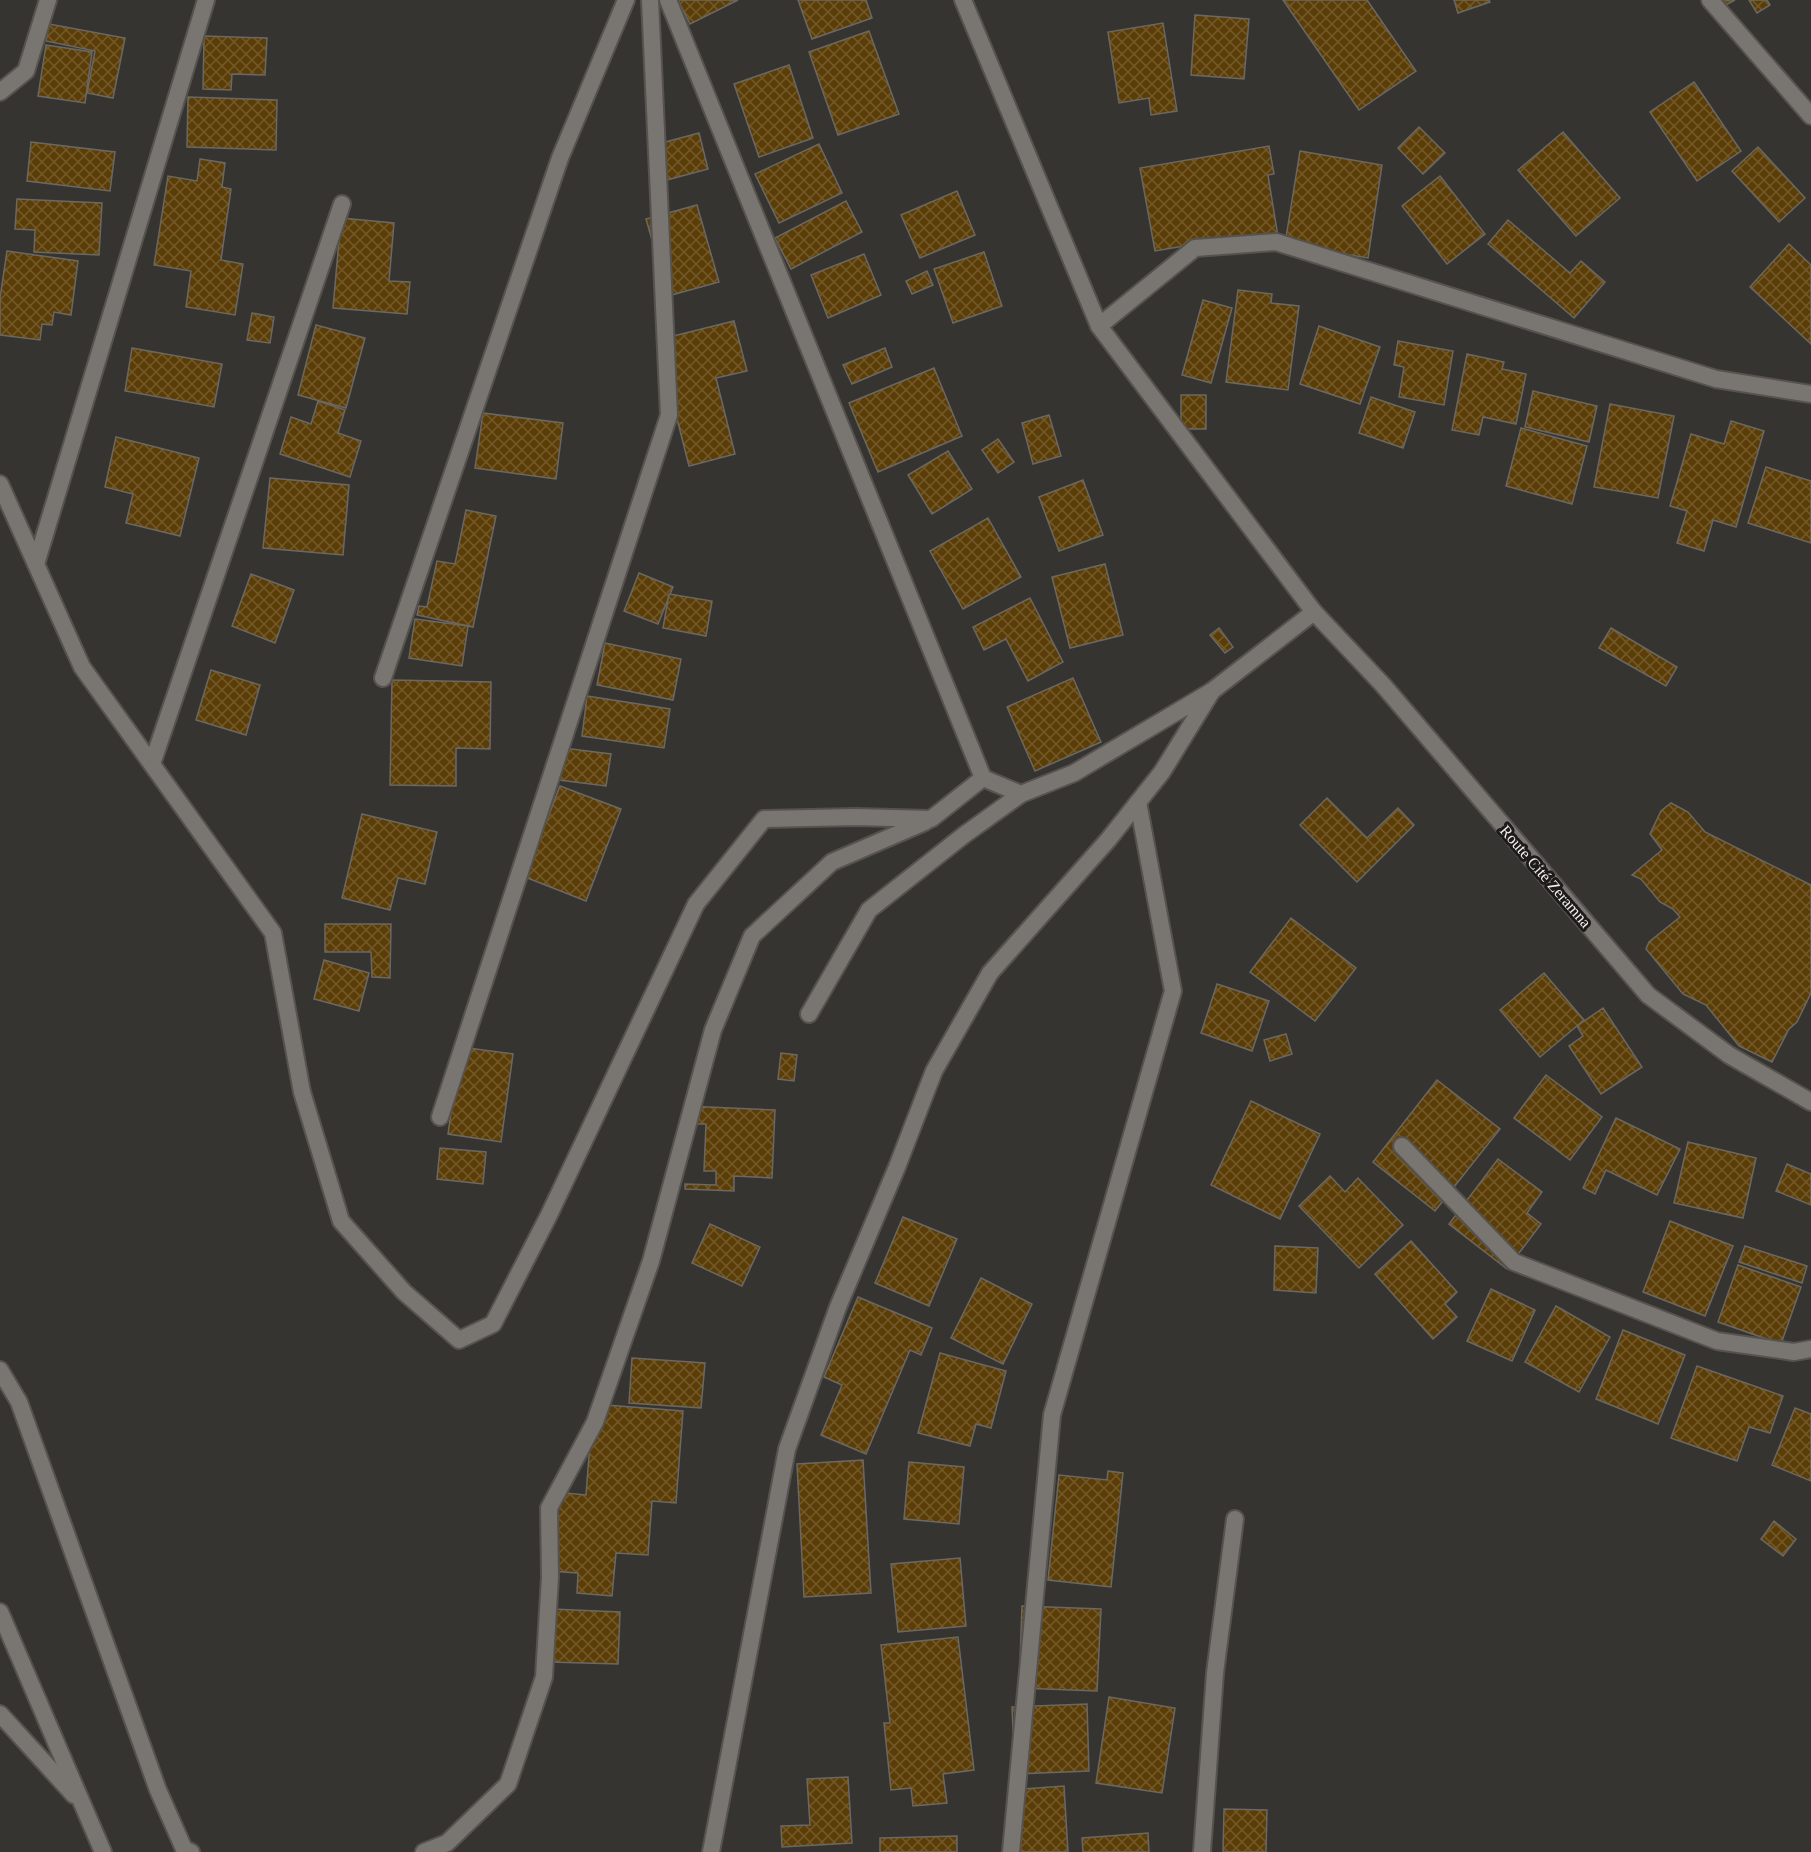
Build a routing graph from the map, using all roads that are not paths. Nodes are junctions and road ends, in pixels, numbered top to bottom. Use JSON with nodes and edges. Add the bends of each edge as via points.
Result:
{"nodes":[{"id":1,"x":48,"y":0,"type":"edge"},
{"id":2,"x":206,"y":0,"type":"edge"},
{"id":3,"x":626,"y":0,"type":"edge"},
{"id":4,"x":650,"y":0,"type":"edge"},
{"id":5,"x":668,"y":0,"type":"edge"},
{"id":6,"x":963,"y":0,"type":"edge"},
{"id":7,"x":1710,"y":0,"type":"edge"},
{"id":8,"x":0,"y":92,"type":"edge"},
{"id":9,"x":1811,"y":116,"type":"edge"},
{"id":10,"x":342,"y":204,"type":"dead end"},
{"id":11,"x":1099,"y":326,"type":"junction"},
{"id":12,"x":1811,"y":394,"type":"edge"},
{"id":13,"x":0,"y":484,"type":"edge"},
{"id":14,"x":36,"y":564,"type":"junction"},
{"id":15,"x":1314,"y":612,"type":"junction"},
{"id":16,"x":383,"y":678,"type":"dead end"},
{"id":17,"x":1212,"y":692,"type":"junction"},
{"id":18,"x":152,"y":764,"type":"junction"},
{"id":19,"x":983,"y":778,"type":"junction"},
{"id":20,"x":1021,"y":794,"type":"junction"},
{"id":21,"x":1138,"y":802,"type":"junction"},
{"id":22,"x":931,"y":819,"type":"junction"},
{"id":23,"x":809,"y":1014,"type":"dead end"},
{"id":24,"x":1811,"y":1102,"type":"edge"},
{"id":25,"x":440,"y":1117,"type":"dead end"},
{"id":26,"x":1402,"y":1146,"type":"dead end"},
{"id":27,"x":1811,"y":1349,"type":"edge"},
{"id":28,"x":0,"y":1370,"type":"edge"},
{"id":29,"x":1235,"y":1519,"type":"dead end"},
{"id":30,"x":0,"y":1612,"type":"edge"},
{"id":31,"x":0,"y":1714,"type":"edge"},
{"id":32,"x":83,"y":1805,"type":"junction"},
{"id":33,"x":103,"y":1852,"type":"edge"},
{"id":34,"x":191,"y":1852,"type":"edge"},
{"id":35,"x":424,"y":1852,"type":"edge"},
{"id":36,"x":711,"y":1852,"type":"edge"},
{"id":37,"x":1011,"y":1852,"type":"edge"},
{"id":38,"x":1202,"y":1852,"type":"edge"}],
"edges":[{"from":1,"to":8,"type":"street","via":[[27,71]]},
{"from":2,"to":14,"type":"street"},
{"from":3,"to":16,"type":"street","via":[[560,158]]},
{"from":4,"to":25,"type":"street","via":[[669,415]]},
{"from":5,"to":19,"type":"street"},
{"from":6,"to":11,"type":"street","name":"Route Cité Zeramna"},
{"from":7,"to":9,"type":"street"},
{"from":10,"to":18,"type":"street"},
{"from":11,"to":12,"type":"street","via":[[1195,248],[1276,242],[1716,379]]},
{"from":11,"to":15,"type":"street","name":"Route Cité Zeramna"},
{"from":13,"to":14,"type":"street"},
{"from":14,"to":18,"type":"street","via":[[82,667]]},
{"from":15,"to":17,"type":"street"},
{"from":15,"to":24,"type":"street","name":"Route Cité Zeramna","via":[[1383,685],[1648,995],[1729,1055]]},
{"from":17,"to":20,"type":"street","via":[[1074,773]]},
{"from":17,"to":21,"type":"street","via":[[1162,772]]},
{"from":18,"to":22,"type":"street","via":[[273,933],[302,1092],[341,1221],[404,1292],[459,1340],[493,1324],[696,904],[764,819]]},
{"from":19,"to":20,"type":"street"},
{"from":19,"to":22,"type":"street"},
{"from":20,"to":23,"type":"street","via":[[869,910]]},
{"from":21,"to":36,"type":"street","via":[[990,974],[934,1071],[838,1307],[788,1449]]},
{"from":21,"to":37,"type":"street","via":[[1173,991],[1052,1414]]},
{"from":22,"to":35,"type":"street","via":[[832,862],[752,936],[713,1030],[651,1261],[595,1422],[549,1508],[550,1577],[544,1677],[508,1784],[447,1843]]},
{"from":26,"to":27,"type":"street","via":[[1514,1262],[1717,1341],[1794,1352]]},
{"from":28,"to":34,"type":"street","via":[[19,1402],[158,1790],[184,1849]]},
{"from":29,"to":38,"type":"street","via":[[1215,1673]]},
{"from":30,"to":32,"type":"street"},
{"from":31,"to":32,"type":"street"},
{"from":32,"to":33,"type":"street"}]}
